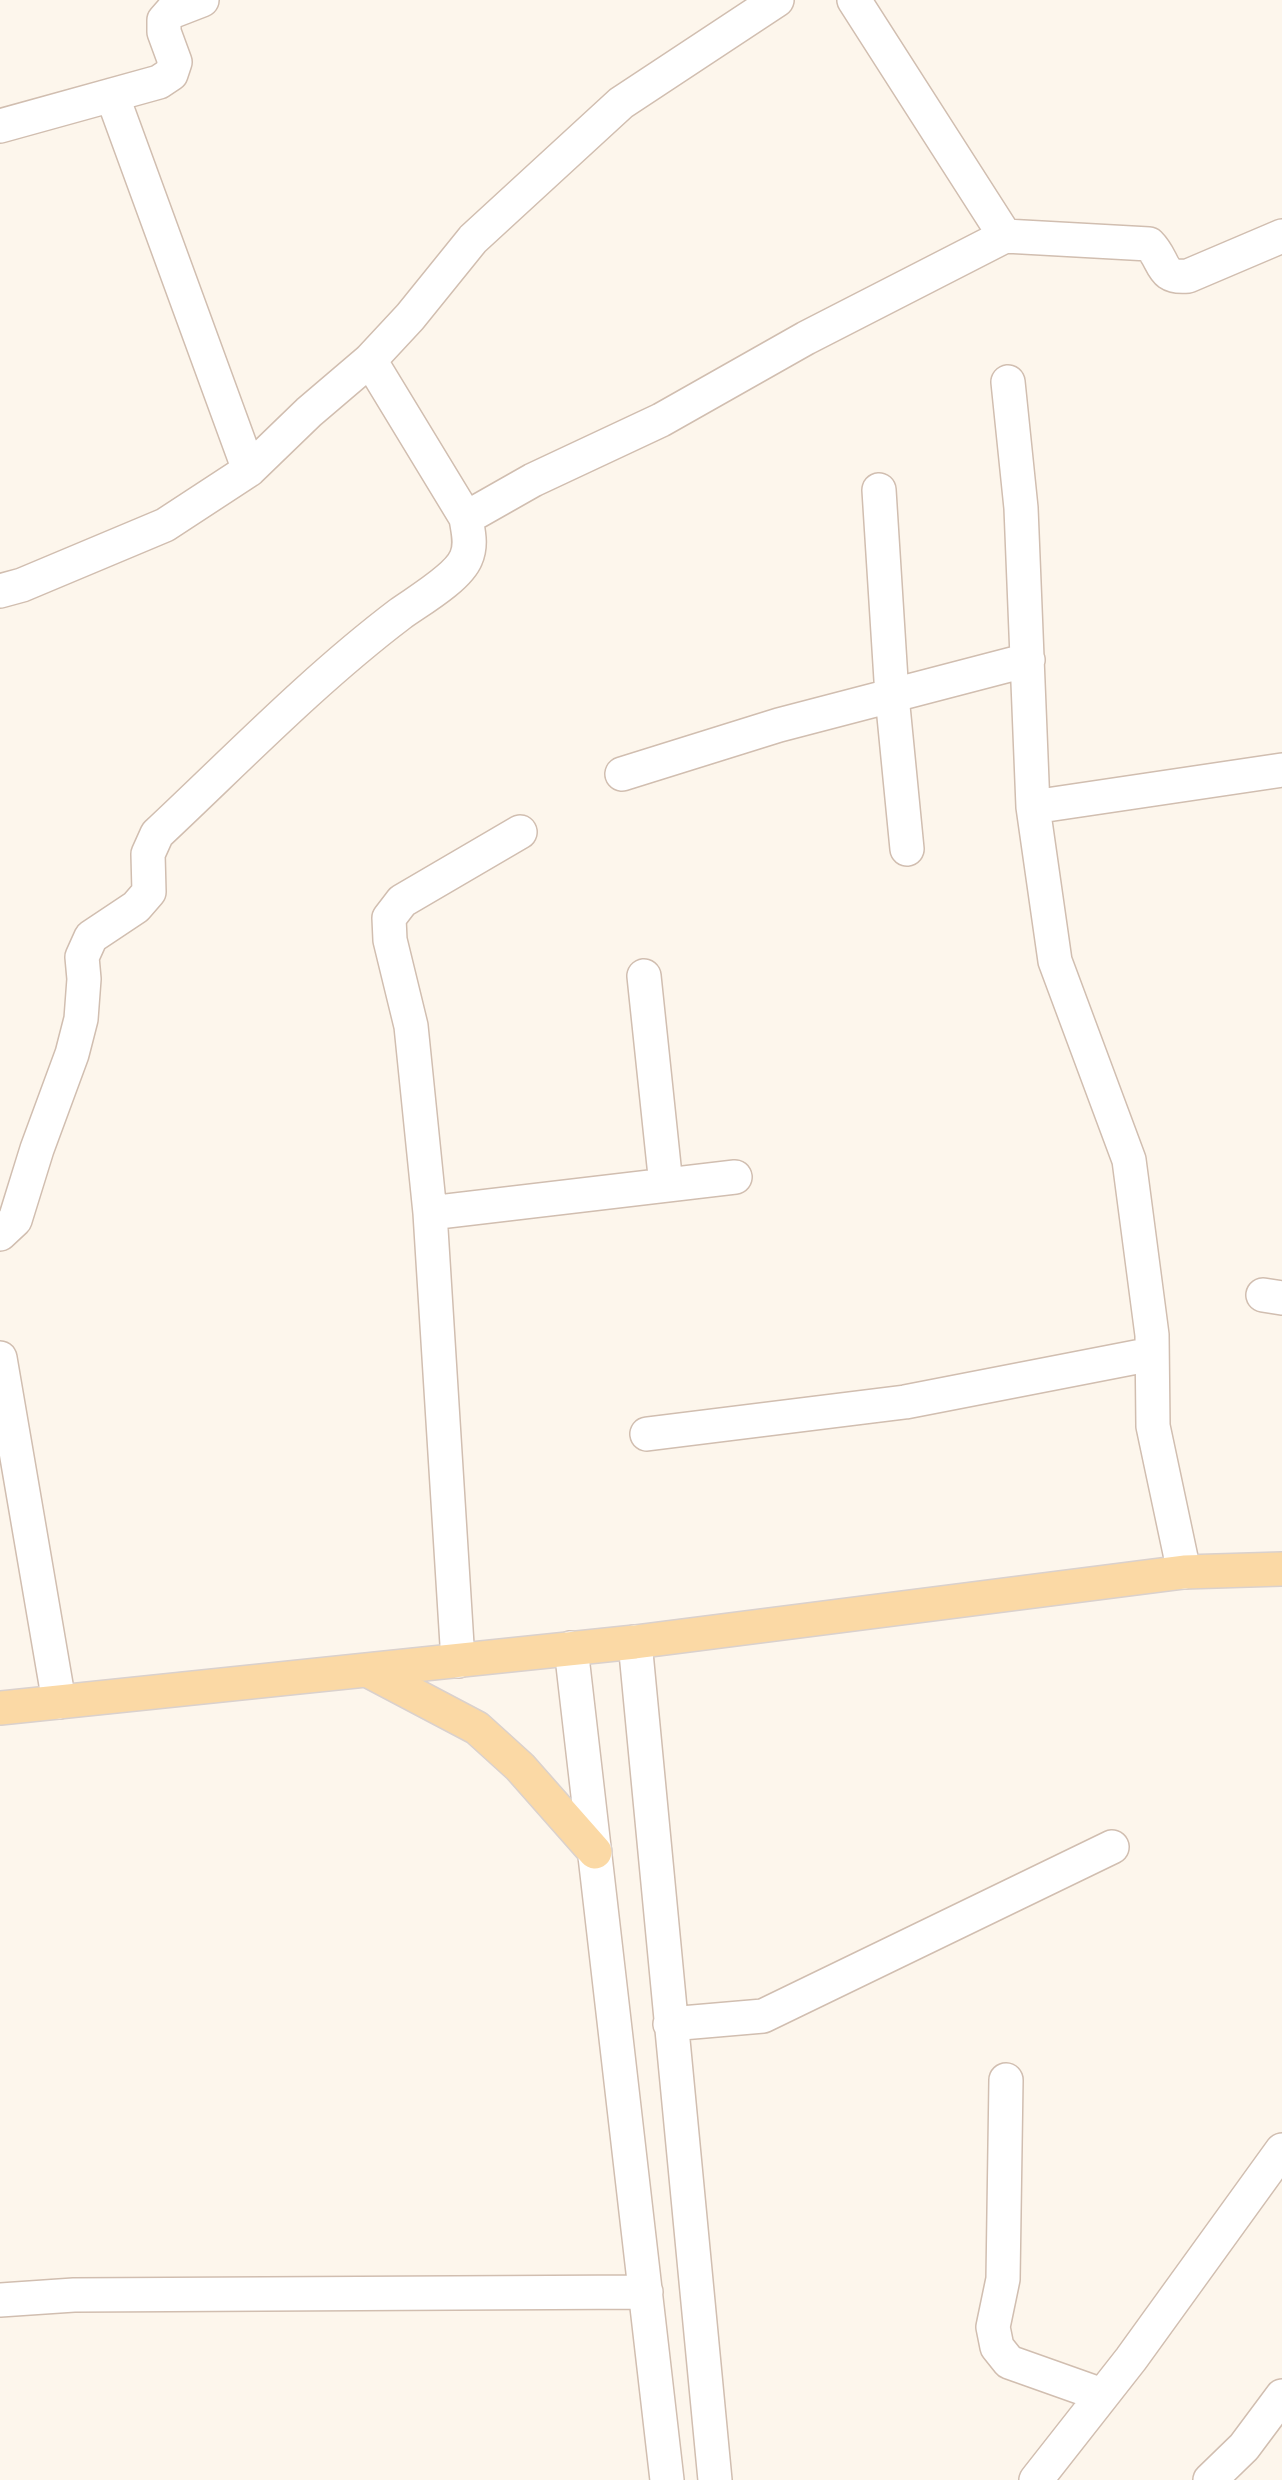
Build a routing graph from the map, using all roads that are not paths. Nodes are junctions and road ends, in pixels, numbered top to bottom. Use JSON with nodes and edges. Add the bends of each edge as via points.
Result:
{"nodes":[{"id":1,"x":202,"y":0,"type":"edge"},
{"id":2,"x":777,"y":0,"type":"edge"},
{"id":3,"x":854,"y":0,"type":"edge"},
{"id":4,"x":157,"y":10,"type":"edge"},
{"id":5,"x":112,"y":95,"type":"junction"},
{"id":6,"x":0,"y":126,"type":"edge"},
{"id":7,"x":1005,"y":236,"type":"junction"},
{"id":8,"x":1282,"y":236,"type":"edge"},
{"id":9,"x":370,"y":360,"type":"junction"},
{"id":10,"x":1008,"y":382,"type":"dead end"},
{"id":11,"x":249,"y":470,"type":"junction"},
{"id":12,"x":879,"y":490,"type":"dead end"},
{"id":13,"x":466,"y":518,"type":"junction"},
{"id":14,"x":0,"y":591,"type":"edge"},
{"id":15,"x":1028,"y":660,"type":"junction"},
{"id":16,"x":892,"y":696,"type":"junction"},
{"id":17,"x":1282,"y":770,"type":"edge"},
{"id":18,"x":622,"y":774,"type":"dead end"},
{"id":19,"x":1033,"y":807,"type":"junction"},
{"id":20,"x":520,"y":832,"type":"dead end"},
{"id":21,"x":907,"y":849,"type":"dead end"},
{"id":22,"x":644,"y":976,"type":"dead end"},
{"id":23,"x":735,"y":1177,"type":"dead end"},
{"id":24,"x":666,"y":1185,"type":"junction"},
{"id":25,"x":430,"y":1213,"type":"junction"},
{"id":26,"x":0,"y":1234,"type":"edge"},
{"id":27,"x":1152,"y":1354,"type":"junction"},
{"id":28,"x":0,"y":1358,"type":"edge"},
{"id":29,"x":647,"y":1434,"type":"dead end"},
{"id":30,"x":1282,"y":1569,"type":"edge"},
{"id":31,"x":1184,"y":1572,"type":"junction"},
{"id":32,"x":635,"y":1642,"type":"junction"},
{"id":33,"x":571,"y":1648,"type":"junction"},
{"id":34,"x":458,"y":1661,"type":"junction"},
{"id":35,"x":366,"y":1670,"type":"junction"},
{"id":36,"x":59,"y":1702,"type":"junction"},
{"id":37,"x":0,"y":1708,"type":"edge"},
{"id":38,"x":1112,"y":1847,"type":"dead end"},
{"id":39,"x":595,"y":1852,"type":"junction"},
{"id":40,"x":670,"y":2024,"type":"junction"},
{"id":41,"x":1006,"y":2080,"type":"dead end"},
{"id":42,"x":1282,"y":2150,"type":"edge"},
{"id":43,"x":646,"y":2292,"type":"junction"},
{"id":44,"x":0,"y":2300,"type":"edge"},
{"id":45,"x":1102,"y":2395,"type":"junction"},
{"id":46,"x":1278,"y":2415,"type":"edge"},
{"id":47,"x":667,"y":2480,"type":"edge"},
{"id":48,"x":715,"y":2480,"type":"edge"},
{"id":49,"x":1036,"y":2480,"type":"edge"},
{"id":50,"x":1210,"y":2480,"type":"edge"}],
"edges":[{"from":1,"to":4,"type":"street","via":[[171,12]]},
{"from":2,"to":9,"type":"street","via":[[621,103],[473,239]]},
{"from":3,"to":7,"type":"street"},
{"from":4,"to":5,"type":"street","via":[[175,62],[171,74],[159,82]]},
{"from":5,"to":6,"type":"street"},
{"from":5,"to":11,"type":"street"},
{"from":7,"to":8,"type":"street","via":[[1149,244],[1166,272],[1176,277],[1188,276]]},
{"from":7,"to":13,"type":"street","via":[[806,338],[661,420],[533,480]]},
{"from":9,"to":11,"type":"street"},
{"from":9,"to":13,"type":"street"},
{"from":10,"to":15,"type":"street","via":[[1022,508]]},
{"from":11,"to":14,"type":"street","via":[[165,525]]},
{"from":12,"to":16,"type":"street"},
{"from":13,"to":26,"type":"street","via":[[470,540],[466,559],[453,574],[316,683],[157,834],[148,854],[149,892],[136,907],[91,937],[82,957],[81,1019],[72,1054],[15,1220]]},
{"from":15,"to":16,"type":"street"},
{"from":15,"to":19,"type":"street"},
{"from":16,"to":18,"type":"street","via":[[779,725]]},
{"from":16,"to":21,"type":"street"},
{"from":17,"to":19,"type":"street"},
{"from":19,"to":27,"type":"street","via":[[1054,961],[1129,1160]]},
{"from":20,"to":25,"type":"street","via":[[402,901],[389,918],[390,940],[411,1026]]},
{"from":22,"to":24,"type":"street"},
{"from":23,"to":24,"type":"street"},
{"from":24,"to":25,"type":"street"},
{"from":25,"to":34,"type":"street"},
{"from":27,"to":29,"type":"street","via":[[905,1402]]},
{"from":27,"to":31,"type":"street","via":[[1153,1426]]},
{"from":28,"to":36,"type":"street"},
{"from":30,"to":31,"type":"main road"},
{"from":31,"to":32,"type":"main road"},
{"from":32,"to":33,"type":"main road"},
{"from":32,"to":40,"type":"street"},
{"from":33,"to":34,"type":"main road"},
{"from":33,"to":39,"type":"street"},
{"from":34,"to":35,"type":"main road"},
{"from":35,"to":36,"type":"main road"},
{"from":35,"to":39,"type":"main road","via":[[477,1728],[520,1767]]},
{"from":36,"to":37,"type":"main road"},
{"from":38,"to":40,"type":"street","via":[[763,2016]]},
{"from":39,"to":43,"type":"street"},
{"from":40,"to":48,"type":"street"},
{"from":41,"to":45,"type":"street","via":[[1003,2279],[993,2327],[997,2347],[1008,2362]]},
{"from":42,"to":45,"type":"street"},
{"from":43,"to":44,"type":"street","via":[[74,2295]]},
{"from":43,"to":47,"type":"street"},
{"from":45,"to":49,"type":"street"},
{"from":46,"to":50,"type":"street"}]}
